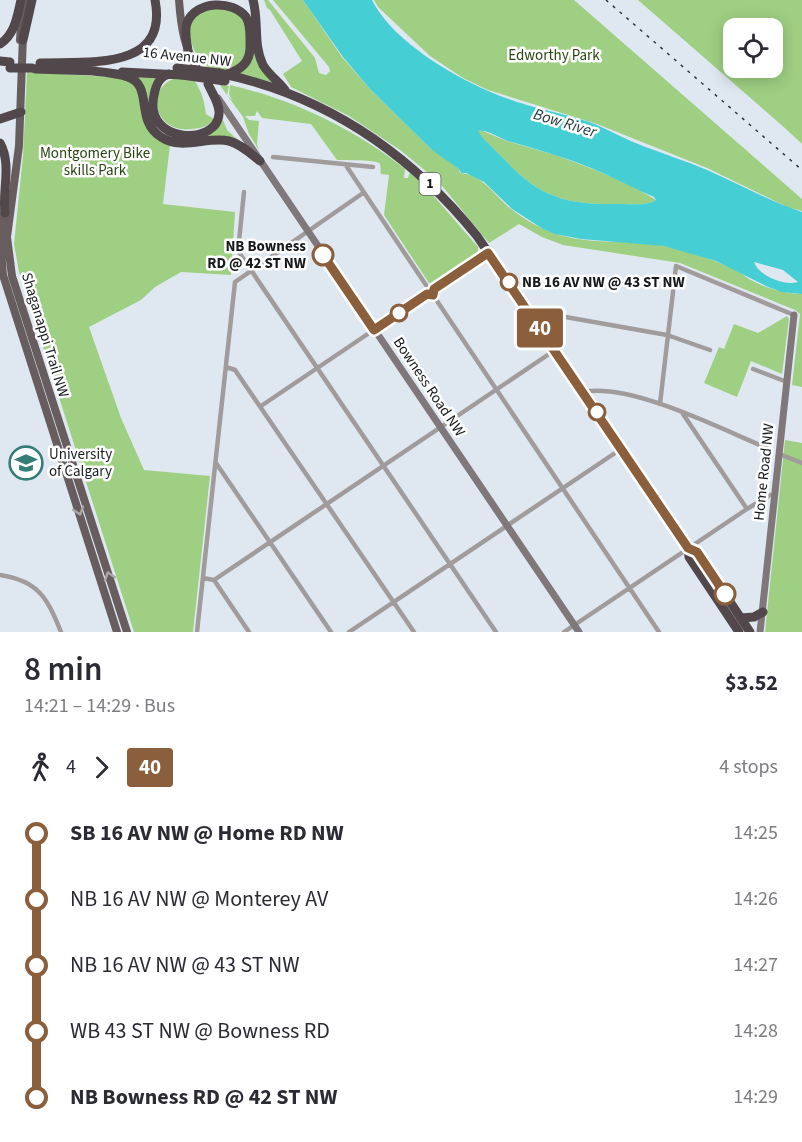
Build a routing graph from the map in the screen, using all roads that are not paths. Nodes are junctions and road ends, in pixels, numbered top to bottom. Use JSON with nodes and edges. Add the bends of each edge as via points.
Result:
{"nodes":[{"id":1,"x":22,"y":0,"type":"edge"},
{"id":2,"x":27,"y":0,"type":"edge"},
{"id":3,"x":32,"y":0,"type":"edge"},
{"id":4,"x":155,"y":0,"type":"edge"},
{"id":5,"x":179,"y":0,"type":"edge"},
{"id":6,"x":253,"y":0,"type":"edge"},
{"id":7,"x":23,"y":40,"type":"junction"},
{"id":8,"x":0,"y":44,"type":"edge"},
{"id":9,"x":188,"y":51,"type":"junction"},
{"id":10,"x":5,"y":64,"type":"edge"},
{"id":11,"x":35,"y":65,"type":"junction"},
{"id":12,"x":92,"y":71,"type":"junction"},
{"id":13,"x":176,"y":72,"type":"junction"},
{"id":14,"x":223,"y":76,"type":"junction"},
{"id":15,"x":208,"y":84,"type":"junction"},
{"id":16,"x":286,"y":92,"type":"junction"},
{"id":17,"x":19,"y":113,"type":"junction"},
{"id":18,"x":0,"y":119,"type":"edge"},
{"id":19,"x":358,"y":130,"type":"junction"},
{"id":20,"x":0,"y":143,"type":"edge"},
{"id":21,"x":273,"y":157,"type":"dead end"},
{"id":22,"x":260,"y":161,"type":"junction"},
{"id":23,"x":345,"y":164,"type":"junction"},
{"id":24,"x":372,"y":167,"type":"dead end"},
{"id":25,"x":244,"y":192,"type":"dead end"},
{"id":26,"x":363,"y":193,"type":"junction"},
{"id":27,"x":4,"y":213,"type":"junction"},
{"id":28,"x":307,"y":231,"type":"junction"},
{"id":29,"x":488,"y":253,"type":"junction"},
{"id":30,"x":251,"y":270,"type":"junction"},
{"id":31,"x":431,"y":293,"type":"junction"},
{"id":32,"x":794,"y":315,"type":"joint"},
{"id":33,"x":532,"y":316,"type":"junction"},
{"id":34,"x":374,"y":330,"type":"junction"},
{"id":35,"x":668,"y":335,"type":"junction"},
{"id":36,"x":555,"y":350,"type":"junction"},
{"id":37,"x":710,"y":350,"type":"dead end"},
{"id":38,"x":226,"y":367,"type":"junction"},
{"id":39,"x":317,"y":368,"type":"junction"},
{"id":40,"x":753,"y":369,"type":"dead end"},
{"id":41,"x":787,"y":382,"type":"junction"},
{"id":42,"x":496,"y":390,"type":"junction"},
{"id":43,"x":584,"y":392,"type":"junction"},
{"id":44,"x":660,"y":404,"type":"junction"},
{"id":45,"x":261,"y":406,"type":"junction"},
{"id":46,"x":683,"y":413,"type":"junction"},
{"id":47,"x":441,"y":427,"type":"junction"},
{"id":48,"x":622,"y":448,"type":"junction"},
{"id":49,"x":767,"y":448,"type":"dead end"},
{"id":50,"x":779,"y":454,"type":"junction"},
{"id":51,"x":216,"y":462,"type":"junction"},
{"id":52,"x":802,"y":463,"type":"edge"},
{"id":53,"x":383,"y":466,"type":"junction"},
{"id":54,"x":563,"y":488,"type":"junction"},
{"id":55,"x":775,"y":495,"type":"junction"},
{"id":56,"x":327,"y":504,"type":"junction"},
{"id":57,"x":747,"y":509,"type":"junction"},
{"id":58,"x":506,"y":526,"type":"junction"},
{"id":59,"x":271,"y":542,"type":"junction"},
{"id":60,"x":688,"y":548,"type":"junction"},
{"id":61,"x":450,"y":564,"type":"junction"},
{"id":62,"x":0,"y":575,"type":"edge"},
{"id":63,"x":203,"y":578,"type":"junction"},
{"id":64,"x":214,"y":580,"type":"junction"},
{"id":65,"x":630,"y":587,"type":"junction"},
{"id":66,"x":394,"y":602,"type":"junction"},
{"id":67,"x":763,"y":612,"type":"junction"},
{"id":68,"x":741,"y":618,"type":"junction"},
{"id":69,"x":576,"y":629,"type":"edge"},
{"id":70,"x":61,"y":632,"type":"edge"},
{"id":71,"x":117,"y":632,"type":"edge"},
{"id":72,"x":127,"y":632,"type":"edge"},
{"id":73,"x":197,"y":632,"type":"edge"},
{"id":74,"x":249,"y":632,"type":"edge"},
{"id":75,"x":331,"y":632,"type":"edge"},
{"id":76,"x":350,"y":632,"type":"edge"},
{"id":77,"x":414,"y":632,"type":"edge"},
{"id":78,"x":495,"y":632,"type":"edge"},
{"id":79,"x":564,"y":632,"type":"edge"},
{"id":80,"x":660,"y":632,"type":"edge"},
{"id":81,"x":739,"y":632,"type":"edge"},
{"id":82,"x":750,"y":632,"type":"edge"},
{"id":83,"x":760,"y":632,"type":"edge"}],
"edges":[{"from":1,"to":8,"type":"highway","via":[[14,27]]},
{"from":1,"to":17,"type":"main road","name":"Shaganappi Trail NW"},
{"from":2,"to":7,"type":"main road","name":"Shaganappi Trail NW"},
{"from":3,"to":7,"type":"highway"},
{"from":4,"to":11,"type":"highway","via":[[155,30],[137,52],[115,60]]},
{"from":5,"to":9,"type":"main road","name":"Bowness Road NW"},
{"from":6,"to":16,"type":"highway","via":[[259,54],[266,70]]},
{"from":7,"to":17,"type":"main road","name":"Shaganappi Trail NW"},
{"from":9,"to":14,"type":"highway","via":[[186,27],[194,12],[212,1],[234,4],[248,22],[250,52],[241,68]]},
{"from":9,"to":15,"type":"main road","name":"Bowness Road NW"},
{"from":10,"to":11,"type":"highway","name":"16 Avenue NW","number":"1"},
{"from":11,"to":12,"type":"highway","name":"16 Avenue NW","number":"1"},
{"from":11,"to":13,"type":"highway","name":"16 Avenue NW","number":"1"},
{"from":12,"to":13,"type":"highway","name":"16 Avenue NW","number":"1"},
{"from":12,"to":22,"type":"highway","via":[[125,76],[136,82],[143,93],[147,122],[164,139],[180,143],[230,142]]},
{"from":13,"to":14,"type":"highway","name":"16 Avenue NW","number":"1","bridge":true},
{"from":13,"to":15,"type":"highway","via":[[163,76],[153,97],[159,124],[174,134],[200,134],[216,124],[218,106]]},
{"from":14,"to":16,"type":"highway","name":"16 Avenue NW","number":"1"},
{"from":14,"to":19,"type":"highway","name":"16 Avenue NW","number":"1"},
{"from":15,"to":22,"type":"street","name":"Bowness Road NW"},
{"from":16,"to":19,"type":"highway","name":"16 Avenue NW","number":"1","via":[[344,118]]},
{"from":17,"to":18,"type":"highway"},
{"from":17,"to":27,"type":"main road","name":"Shaganappi Trail NW"},
{"from":72,"to":17,"type":"main road","name":"Shaganappi Trail NW","one_way":true,"via":[[12,276],[7,237],[18,162]]},
{"from":19,"to":29,"type":"highway","name":"16 Avenue NW","number":"1","via":[[431,185],[458,212]]},
{"from":20,"to":27,"type":"highway","via":[[6,159]]},
{"from":21,"to":23,"type":"street"},
{"from":22,"to":28,"type":"street","name":"Bowness Road NW"},
{"from":23,"to":24,"type":"street"},
{"from":23,"to":26,"type":"street"},
{"from":25,"to":30,"type":"street","via":[[238,251]]},
{"from":26,"to":28,"type":"street"},
{"from":26,"to":31,"type":"street"},
{"from":27,"to":71,"type":"main road","name":"Shaganappi Trail NW","one_way":true,"via":[[0,238],[3,275]]},
{"from":28,"to":30,"type":"street"},
{"from":28,"to":34,"type":"street","name":"Bowness Road NW"},
{"from":29,"to":31,"type":"street"},
{"from":29,"to":33,"type":"highway","name":"16 Avenue NW","number":"1"},
{"from":30,"to":38,"type":"street","via":[[235,282]]},
{"from":30,"to":39,"type":"street"},
{"from":31,"to":34,"type":"street"},
{"from":31,"to":42,"type":"street"},
{"from":32,"to":35,"type":"street","via":[[676,266]]},
{"from":32,"to":41,"type":"street","name":"Home Road NW"},
{"from":33,"to":35,"type":"street","via":[[543,313]]},
{"from":33,"to":36,"type":"highway","name":"16 Avenue NW","number":"1"},
{"from":34,"to":39,"type":"street"},
{"from":34,"to":47,"type":"street","name":"Bowness Road NW"},
{"from":35,"to":37,"type":"street"},
{"from":35,"to":44,"type":"street"},
{"from":36,"to":42,"type":"street"},
{"from":36,"to":43,"type":"highway","name":"16 Avenue NW","number":"1"},
{"from":38,"to":45,"type":"street","via":[[236,370]]},
{"from":38,"to":51,"type":"street"},
{"from":39,"to":45,"type":"street"},
{"from":39,"to":53,"type":"street"},
{"from":40,"to":41,"type":"street"},
{"from":41,"to":50,"type":"street","name":"Home Road NW"},
{"from":42,"to":47,"type":"street"},
{"from":42,"to":54,"type":"street"},
{"from":43,"to":44,"type":"street","via":[[596,390]]},
{"from":43,"to":48,"type":"highway","name":"16 Avenue NW","number":"1"},
{"from":44,"to":46,"type":"street"},
{"from":45,"to":56,"type":"street"},
{"from":46,"to":49,"type":"street"},
{"from":46,"to":57,"type":"street"},
{"from":47,"to":53,"type":"street"},
{"from":47,"to":58,"type":"street","name":"Bowness Road NW"},
{"from":48,"to":54,"type":"street"},
{"from":48,"to":60,"type":"highway","name":"16 Avenue NW","number":"1"},
{"from":50,"to":52,"type":"street"},
{"from":50,"to":55,"type":"street","name":"Home Road NW"},
{"from":51,"to":59,"type":"street"},
{"from":51,"to":63,"type":"street"},
{"from":53,"to":56,"type":"street"},
{"from":53,"to":61,"type":"street"},
{"from":54,"to":58,"type":"street"},
{"from":54,"to":65,"type":"street"},
{"from":55,"to":57,"type":"street"},
{"from":55,"to":67,"type":"street","name":"Home Road NW"},
{"from":56,"to":59,"type":"street"},
{"from":56,"to":66,"type":"street"},
{"from":57,"to":60,"type":"street"},
{"from":58,"to":61,"type":"street"},
{"from":58,"to":69,"type":"street","name":"Bowness Road NW"},
{"from":59,"to":64,"type":"street"},
{"from":59,"to":75,"type":"street"},
{"from":60,"to":65,"type":"street"},
{"from":60,"to":68,"type":"highway","name":"16 Avenue NW","number":"1","via":[[697,552]]},
{"from":60,"to":81,"type":"highway","name":"16 Avenue NW","number":"1","via":[[689,557]]},
{"from":61,"to":66,"type":"street"},
{"from":61,"to":78,"type":"street"},
{"from":62,"to":70,"type":"street","via":[[20,579],[41,592]]},
{"from":63,"to":64,"type":"street"},
{"from":63,"to":73,"type":"street"},
{"from":64,"to":74,"type":"street"},
{"from":65,"to":69,"type":"street"},
{"from":65,"to":80,"type":"street"},
{"from":66,"to":76,"type":"street"},
{"from":66,"to":77,"type":"street"},
{"from":67,"to":68,"type":"highway"},
{"from":67,"to":83,"type":"street","name":"Home Road NW"},
{"from":68,"to":82,"type":"highway","name":"16 Avenue NW","number":"1"},
{"from":69,"to":79,"type":"street"}]}
